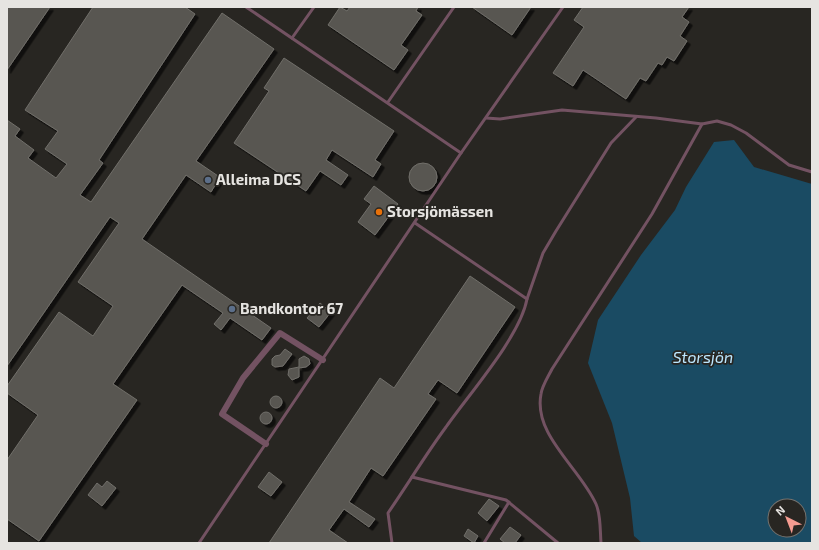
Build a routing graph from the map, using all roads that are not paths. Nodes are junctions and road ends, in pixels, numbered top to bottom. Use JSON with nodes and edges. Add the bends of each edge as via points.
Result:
{"nodes":[{"id":1,"x":246,"y":7,"type":"edge"},
{"id":2,"x":314,"y":7,"type":"edge"},
{"id":3,"x":454,"y":7,"type":"edge"},
{"id":4,"x":563,"y":7,"type":"edge"},
{"id":5,"x":292,"y":38,"type":"junction"},
{"id":6,"x":388,"y":102,"type":"junction"},
{"id":7,"x":636,"y":117,"type":"junction"},
{"id":8,"x":486,"y":118,"type":"junction"},
{"id":9,"x":702,"y":124,"type":"junction"},
{"id":10,"x":461,"y":153,"type":"junction"},
{"id":11,"x":812,"y":172,"type":"edge"},
{"id":12,"x":415,"y":223,"type":"junction"},
{"id":13,"x":527,"y":300,"type":"junction"},
{"id":14,"x":323,"y":360,"type":"junction"},
{"id":15,"x":266,"y":444,"type":"junction"},
{"id":16,"x":412,"y":477,"type":"junction"},
{"id":17,"x":509,"y":502,"type":"junction"},
{"id":18,"x":199,"y":543,"type":"edge"},
{"id":19,"x":392,"y":543,"type":"edge"},
{"id":20,"x":484,"y":543,"type":"edge"},
{"id":21,"x":558,"y":543,"type":"edge"},
{"id":22,"x":601,"y":543,"type":"edge"}],
"edges":[{"from":1,"to":5,"type":"lane"},
{"from":2,"to":5,"type":"lane"},
{"from":3,"to":6,"type":"lane"},
{"from":4,"to":8,"type":"lane"},
{"from":5,"to":6,"type":"lane"},
{"from":6,"to":10,"type":"lane"},
{"from":7,"to":8,"type":"lane","via":[[562,110],[500,119]]},
{"from":7,"to":9,"type":"lane"},
{"from":7,"to":13,"type":"lane","via":[[611,143],[556,231],[543,253]]},
{"from":8,"to":10,"type":"lane"},
{"from":9,"to":11,"type":"lane","via":[[717,121],[731,125],[765,146],[789,165]]},
{"from":9,"to":22,"type":"lane","via":[[670,185],[552,369],[541,394],[540,414],[547,433],[586,486],[596,505]]},
{"from":10,"to":12,"type":"lane"},
{"from":12,"to":13,"type":"lane"},
{"from":12,"to":14,"type":"lane"},
{"from":13,"to":16,"type":"lane","via":[[524,313],[498,356]]},
{"from":14,"to":15,"type":"lane"},
{"from":14,"to":15,"type":"street","via":[[280,333],[243,378],[222,414]]},
{"from":15,"to":18,"type":"lane"},
{"from":16,"to":17,"type":"lane"},
{"from":16,"to":19,"type":"lane","via":[[388,513]]},
{"from":17,"to":20,"type":"lane"},
{"from":17,"to":21,"type":"lane"}]}
